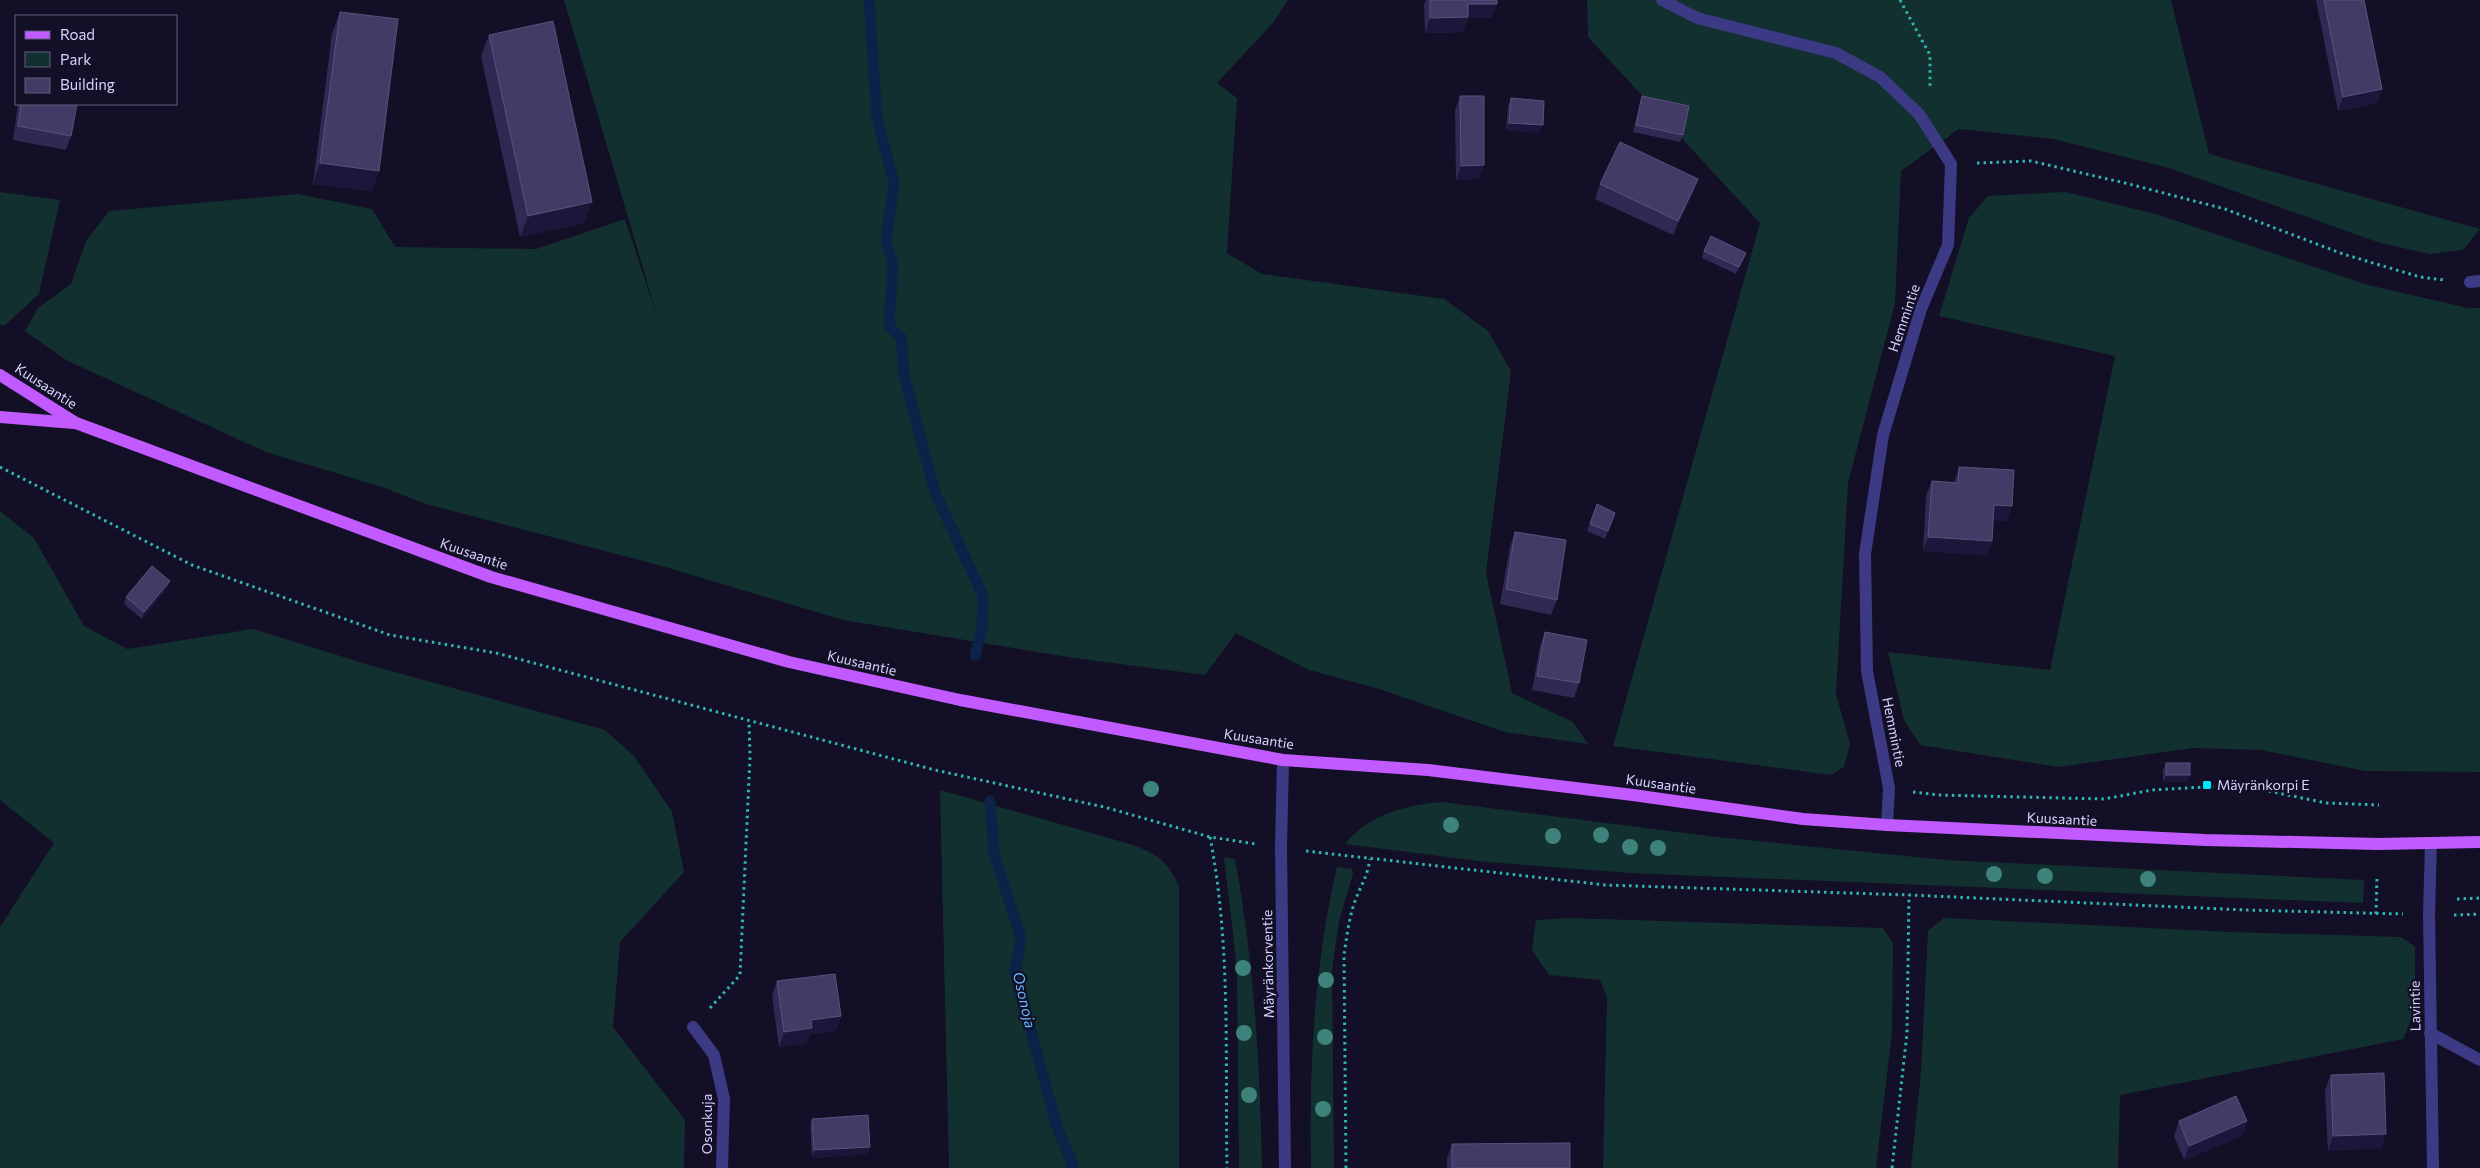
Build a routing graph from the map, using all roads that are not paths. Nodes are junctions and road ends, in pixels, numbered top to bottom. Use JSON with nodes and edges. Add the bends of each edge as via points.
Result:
{"nodes":[{"id":1,"x":1662,"y":0,"type":"edge"},
{"id":2,"x":0,"y":374,"type":"edge"},
{"id":3,"x":0,"y":417,"type":"edge"},
{"id":4,"x":76,"y":423,"type":"junction"},
{"id":5,"x":1283,"y":760,"type":"junction"},
{"id":6,"x":1887,"y":825,"type":"junction"},
{"id":7,"x":2480,"y":842,"type":"edge"},
{"id":8,"x":2432,"y":843,"type":"junction"},
{"id":9,"x":693,"y":1028,"type":"road end"},
{"id":10,"x":2430,"y":1033,"type":"junction"},
{"id":11,"x":2480,"y":1060,"type":"edge"},
{"id":12,"x":722,"y":1168,"type":"edge"},
{"id":13,"x":1286,"y":1168,"type":"edge"},
{"id":14,"x":2433,"y":1168,"type":"edge"}],
"edges":[{"from":1,"to":6,"type":"street","name":"Hemmintie","via":[[1697,18],[1836,53],[1880,77],[1919,114],[1951,164],[1948,245],[1921,309],[1883,435],[1865,554],[1867,671],[1889,788]]},
{"from":2,"to":4,"type":"main road","name":"Kuusaantie"},
{"from":3,"to":4,"type":"main road","name":"Kuusaantie"},
{"from":4,"to":5,"type":"main road","name":"Kuusaantie","via":[[491,577],[789,662],[960,700]]},
{"from":5,"to":6,"type":"main road","name":"Kuusaantie","via":[[1428,770],[1804,819]]},
{"from":5,"to":13,"type":"street","name":"Mäyränkorventie","via":[[1281,848]]},
{"from":6,"to":8,"type":"main road","name":"Kuusaantie","via":[[2250,841]]},
{"from":7,"to":8,"type":"main road","name":"Kuusaantie"},
{"from":8,"to":10,"type":"street","name":"Lavintie"},
{"from":9,"to":12,"type":"street","name":"Osonkuja","via":[[714,1055],[724,1099]]},
{"from":10,"to":11,"type":"street"},
{"from":10,"to":14,"type":"street","name":"Lavintie"}]}
